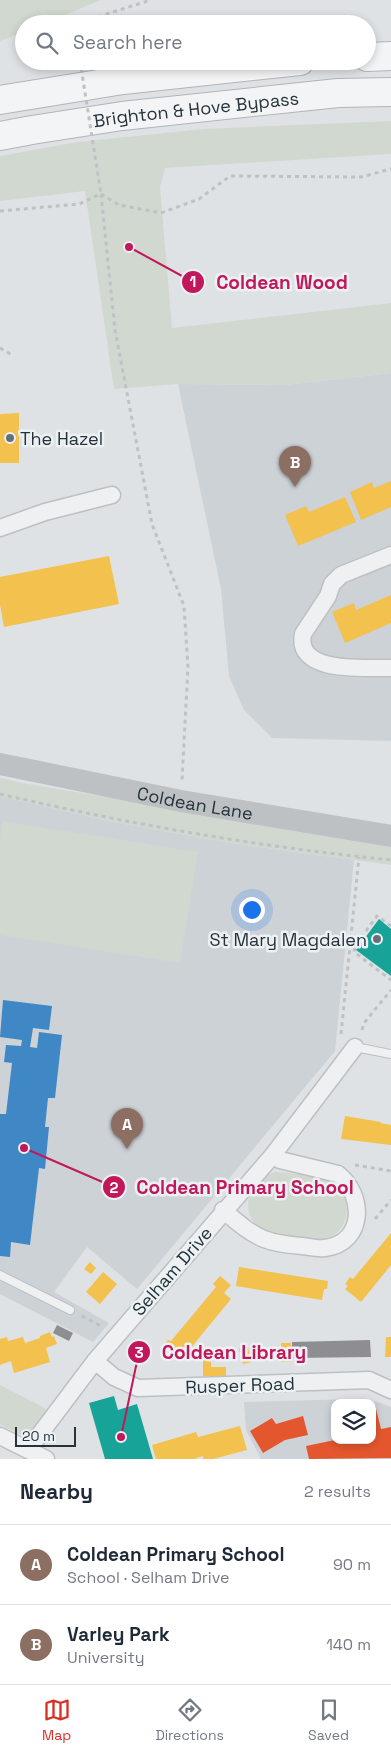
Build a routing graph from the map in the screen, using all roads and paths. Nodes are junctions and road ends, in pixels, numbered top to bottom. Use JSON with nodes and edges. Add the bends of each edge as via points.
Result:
{"nodes":[{"id":1,"x":151,"y":0,"type":"edge"},
{"id":2,"x":104,"y":15,"type":"edge"},
{"id":3,"x":391,"y":56,"type":"edge"},
{"id":4,"x":376,"y":57,"type":"edge"},
{"id":5,"x":81,"y":70,"type":"edge"},
{"id":6,"x":216,"y":70,"type":"edge"},
{"id":7,"x":391,"y":92,"type":"edge"},
{"id":8,"x":0,"y":100,"type":"edge"},
{"id":9,"x":0,"y":136,"type":"edge"},
{"id":10,"x":391,"y":169,"type":"edge"},
{"id":11,"x":100,"y":194,"type":"junction"},
{"id":12,"x":0,"y":211,"type":"edge"},
{"id":13,"x":0,"y":348,"type":"edge"},
{"id":14,"x":12,"y":355,"type":"dead end"},
{"id":15,"x":112,"y":496,"type":"dead end"},
{"id":16,"x":0,"y":528,"type":"edge"},
{"id":17,"x":391,"y":555,"type":"edge"},
{"id":18,"x":391,"y":668,"type":"edge"},
{"id":19,"x":0,"y":764,"type":"edge"},
{"id":20,"x":0,"y":794,"type":"edge"},
{"id":21,"x":181,"y":801,"type":"junction"},
{"id":22,"x":361,"y":831,"type":"junction"},
{"id":23,"x":391,"y":836,"type":"edge"},
{"id":24,"x":359,"y":857,"type":"junction"},
{"id":25,"x":391,"y":860,"type":"edge"},
{"id":26,"x":391,"y":926,"type":"edge"},
{"id":27,"x":391,"y":980,"type":"edge"},
{"id":28,"x":391,"y":990,"type":"edge"},
{"id":29,"x":352,"y":1051,"type":"junction"},
{"id":30,"x":391,"y":1054,"type":"edge"},
{"id":31,"x":272,"y":1155,"type":"junction"},
{"id":32,"x":391,"y":1171,"type":"edge"},
{"id":33,"x":338,"y":1174,"type":"junction"},
{"id":34,"x":223,"y":1210,"type":"junction"},
{"id":35,"x":0,"y":1275,"type":"edge"},
{"id":36,"x":70,"y":1310,"type":"joint"},
{"id":37,"x":116,"y":1336,"type":"junction"},
{"id":38,"x":95,"y":1361,"type":"junction"},
{"id":39,"x":391,"y":1390,"type":"edge"},
{"id":40,"x":0,"y":1436,"type":"edge"},
{"id":41,"x":28,"y":1450,"type":"junction"},
{"id":42,"x":46,"y":1459,"type":"edge"}],
"edges":[{"from":1,"to":2,"type":"path"},
{"from":3,"to":4,"type":"highway"},
{"from":5,"to":11,"type":"path","bridge":true},
{"from":6,"to":8,"type":"highway","name":"Brighton & Hove Bypass","via":[[123,80]]},
{"from":7,"to":9,"type":"highway","name":"Brighton & Hove Bypass","via":[[338,93],[132,115]]},
{"from":10,"to":11,"type":"path","via":[[361,177],[230,176],[199,199],[161,213],[119,205]]},
{"from":11,"to":12,"type":"path","via":[[79,204]]},
{"from":11,"to":21,"type":"path","via":[[115,330],[152,524],[184,606],[188,667]]},
{"from":13,"to":14,"type":"path"},
{"from":15,"to":16,"type":"street","via":[[45,512]]},
{"from":17,"to":18,"type":"street","via":[[341,575],[332,584],[302,640],[307,654],[323,664]]},
{"from":19,"to":21,"type":"street","name":"Coldean Lane"},
{"from":20,"to":24,"type":"path","via":[[221,838]]},
{"from":21,"to":22,"type":"street","name":"Coldean Lane"},
{"from":22,"to":23,"type":"street","name":"Coldean Lane"},
{"from":22,"to":24,"type":"path"},
{"from":24,"to":25,"type":"path"},
{"from":24,"to":29,"type":"path","via":[[340,1032]]},
{"from":26,"to":27,"type":"path","via":[[377,916],[354,952]]},
{"from":28,"to":29,"type":"path","via":[[364,1023]]},
{"from":29,"to":30,"type":"lane"},
{"from":29,"to":31,"type":"street","name":"Selham Drive"},
{"from":31,"to":33,"type":"street","via":[[280,1160]]},
{"from":31,"to":34,"type":"street","name":"Selham Drive"},
{"from":32,"to":33,"type":"path","via":[[348,1164]]},
{"from":33,"to":34,"type":"street","via":[[352,1190],[358,1213],[351,1233],[330,1247],[288,1245],[266,1240]]},
{"from":34,"to":37,"type":"street","name":"Selham Drive"},
{"from":35,"to":36,"type":"lane"},
{"from":36,"to":37,"type":"path"},
{"from":37,"to":38,"type":"street","name":"Selham Drive"},
{"from":38,"to":39,"type":"street","name":"Rusper Road","via":[[114,1377],[138,1388],[369,1380]]},
{"from":38,"to":41,"type":"street","name":"Selham Drive"},
{"from":40,"to":41,"type":"street"},
{"from":41,"to":42,"type":"street"}]}
